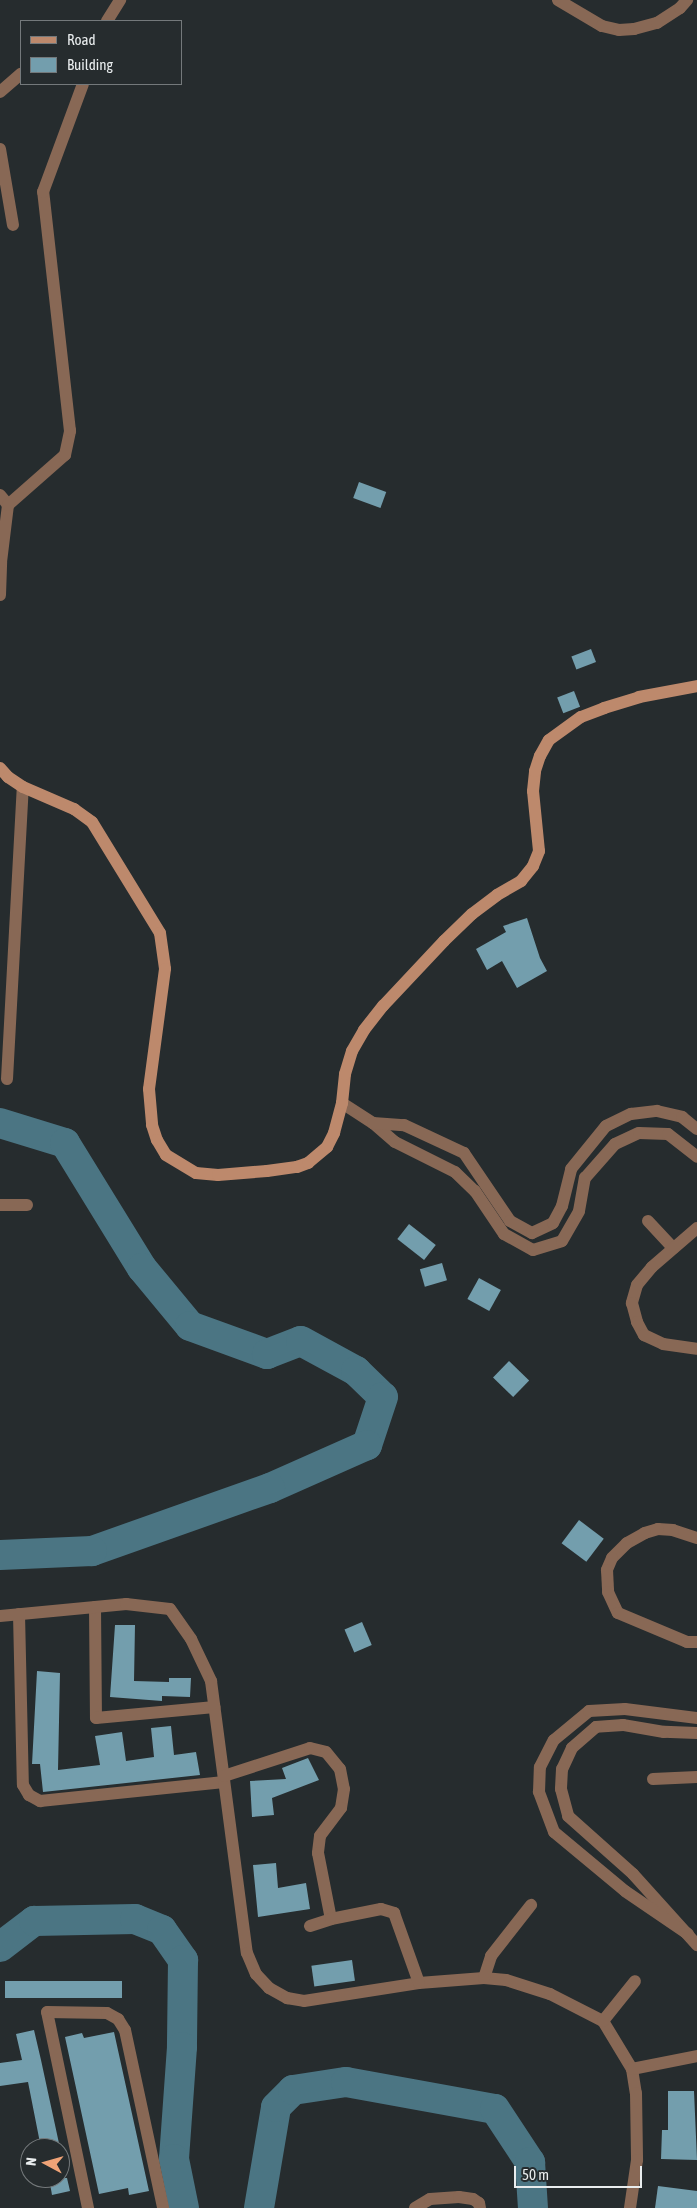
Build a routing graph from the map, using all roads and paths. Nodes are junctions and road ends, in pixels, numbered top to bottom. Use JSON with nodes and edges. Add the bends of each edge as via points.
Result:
{"nodes":[{"id":1,"x":120,"y":0,"type":"edge"},
{"id":2,"x":558,"y":0,"type":"edge"},
{"id":3,"x":687,"y":0,"type":"edge"},
{"id":4,"x":107,"y":20,"type":"edge"},
{"id":5,"x":20,"y":75,"type":"edge"},
{"id":6,"x":83,"y":85,"type":"edge"},
{"id":7,"x":0,"y":92,"type":"edge"},
{"id":8,"x":0,"y":149,"type":"edge"},
{"id":9,"x":13,"y":224,"type":"dead end"},
{"id":10,"x":0,"y":494,"type":"edge"},
{"id":11,"x":8,"y":505,"type":"junction"},
{"id":12,"x":0,"y":562,"type":"edge"},
{"id":13,"x":0,"y":595,"type":"edge"},
{"id":14,"x":697,"y":686,"type":"edge"},
{"id":15,"x":0,"y":768,"type":"edge"},
{"id":16,"x":24,"y":787,"type":"junction"},
{"id":17,"x":7,"y":1079,"type":"dead end"},
{"id":18,"x":342,"y":1104,"type":"junction"},
{"id":19,"x":373,"y":1123,"type":"junction"},
{"id":20,"x":697,"y":1129,"type":"edge"},
{"id":21,"x":464,"y":1153,"type":"junction"},
{"id":22,"x":697,"y":1157,"type":"edge"},
{"id":23,"x":455,"y":1172,"type":"junction"},
{"id":24,"x":0,"y":1205,"type":"edge"},
{"id":25,"x":27,"y":1205,"type":"dead end"},
{"id":26,"x":648,"y":1221,"type":"dead end"},
{"id":27,"x":697,"y":1228,"type":"edge"},
{"id":28,"x":673,"y":1248,"type":"junction"},
{"id":29,"x":697,"y":1349,"type":"edge"},
{"id":30,"x":697,"y":1538,"type":"edge"},
{"id":31,"x":95,"y":1607,"type":"junction"},
{"id":32,"x":19,"y":1614,"type":"junction"},
{"id":33,"x":0,"y":1616,"type":"edge"},
{"id":34,"x":697,"y":1642,"type":"edge"},
{"id":35,"x":214,"y":1707,"type":"junction"},
{"id":36,"x":697,"y":1718,"type":"edge"},
{"id":37,"x":697,"y":1733,"type":"edge"},
{"id":38,"x":697,"y":1777,"type":"edge"},
{"id":39,"x":224,"y":1779,"type":"junction"},
{"id":40,"x":653,"y":1779,"type":"dead end"},
{"id":41,"x":531,"y":1905,"type":"dead end"},
{"id":42,"x":331,"y":1918,"type":"junction"},
{"id":43,"x":310,"y":1926,"type":"dead end"},
{"id":44,"x":688,"y":1934,"type":"junction"},
{"id":45,"x":697,"y":1946,"type":"edge"},
{"id":46,"x":484,"y":1978,"type":"junction"},
{"id":47,"x":635,"y":1981,"type":"dead end"},
{"id":48,"x":419,"y":1983,"type":"junction"},
{"id":49,"x":603,"y":2022,"type":"junction"},
{"id":50,"x":697,"y":2056,"type":"edge"},
{"id":51,"x":632,"y":2069,"type":"junction"},
{"id":52,"x":88,"y":2208,"type":"edge"},
{"id":53,"x":163,"y":2208,"type":"edge"},
{"id":54,"x":414,"y":2208,"type":"edge"},
{"id":55,"x":480,"y":2208,"type":"edge"},
{"id":56,"x":630,"y":2208,"type":"edge"}],
"edges":[{"from":1,"to":4,"type":"street"},
{"from":2,"to":3,"type":"street","via":[[602,26],[619,30],[657,23]]},
{"from":5,"to":7,"type":"street"},
{"from":6,"to":11,"type":"street","via":[[43,192],[70,431],[65,454]]},
{"from":8,"to":9,"type":"street"},
{"from":10,"to":11,"type":"street"},
{"from":11,"to":12,"type":"street"},
{"from":12,"to":13,"type":"street"},
{"from":14,"to":18,"type":"main road","via":[[639,697],[604,708],[580,717],[549,740],[540,756],[534,781],[539,851],[533,866],[520,881],[472,914],[383,1006],[352,1051],[345,1074]]},
{"from":15,"to":16,"type":"main road"},
{"from":16,"to":17,"type":"street"},
{"from":16,"to":18,"type":"main road","via":[[74,809],[92,822],[160,932],[165,970],[149,1089],[152,1125],[166,1155],[196,1174],[218,1176],[297,1167],[308,1163],[327,1146]]},
{"from":18,"to":19,"type":"street"},
{"from":19,"to":21,"type":"street","via":[[404,1125]]},
{"from":19,"to":23,"type":"street","via":[[395,1142]]},
{"from":20,"to":21,"type":"street","via":[[682,1117],[657,1111],[631,1114],[606,1126],[570,1169],[562,1206],[553,1223],[532,1233],[510,1221]]},
{"from":21,"to":23,"type":"street"},
{"from":22,"to":23,"type":"street","via":[[668,1134],[639,1133],[615,1144],[585,1178],[579,1211],[562,1240],[533,1250],[504,1234],[475,1191]]},
{"from":24,"to":25,"type":"street"},
{"from":26,"to":28,"type":"street"},
{"from":27,"to":28,"type":"street"},
{"from":28,"to":29,"type":"street","via":[[637,1285],[632,1303],[644,1335],[664,1344]]},
{"from":30,"to":34,"type":"street","via":[[673,1530],[658,1529],[645,1533],[627,1543],[612,1558],[607,1570],[608,1592],[618,1613],[687,1642]]},
{"from":31,"to":32,"type":"street"},
{"from":31,"to":35,"type":"street","via":[[126,1604],[170,1609],[191,1639],[211,1680]]},
{"from":31,"to":35,"type":"street","via":[[96,1718]]},
{"from":32,"to":33,"type":"street"},
{"from":32,"to":39,"type":"street","via":[[22,1785],[29,1795],[40,1801]]},
{"from":35,"to":39,"type":"street"},
{"from":36,"to":44,"type":"street","via":[[625,1709],[589,1711],[554,1740],[540,1766],[539,1792],[554,1832],[625,1891]]},
{"from":37,"to":44,"type":"street","via":[[664,1732],[623,1725],[596,1727],[572,1748],[562,1769],[561,1789],[568,1816],[633,1874]]},
{"from":38,"to":40,"type":"street"},
{"from":39,"to":42,"type":"street","via":[[310,1748],[326,1752],[340,1769],[344,1788],[341,1808],[320,1836],[318,1853]]},
{"from":39,"to":48,"type":"street","via":[[247,1953],[256,1974],[269,1988],[286,1998],[304,2001]]},
{"from":41,"to":46,"type":"street","via":[[491,1956]]},
{"from":42,"to":43,"type":"street"},
{"from":42,"to":48,"type":"street","via":[[381,1909],[394,1913]]},
{"from":44,"to":45,"type":"street"},
{"from":46,"to":48,"type":"street"},
{"from":46,"to":49,"type":"street","via":[[506,1980],[550,1994]]},
{"from":47,"to":49,"type":"street"},
{"from":49,"to":51,"type":"street"},
{"from":50,"to":51,"type":"street"},
{"from":51,"to":56,"type":"street","via":[[636,2093],[637,2160]]},
{"from":52,"to":53,"type":"street","via":[[48,2012],[107,2013],[118,2019],[125,2030]]},
{"from":54,"to":55,"type":"street","via":[[430,2199],[459,2197],[473,2199]]}]}
